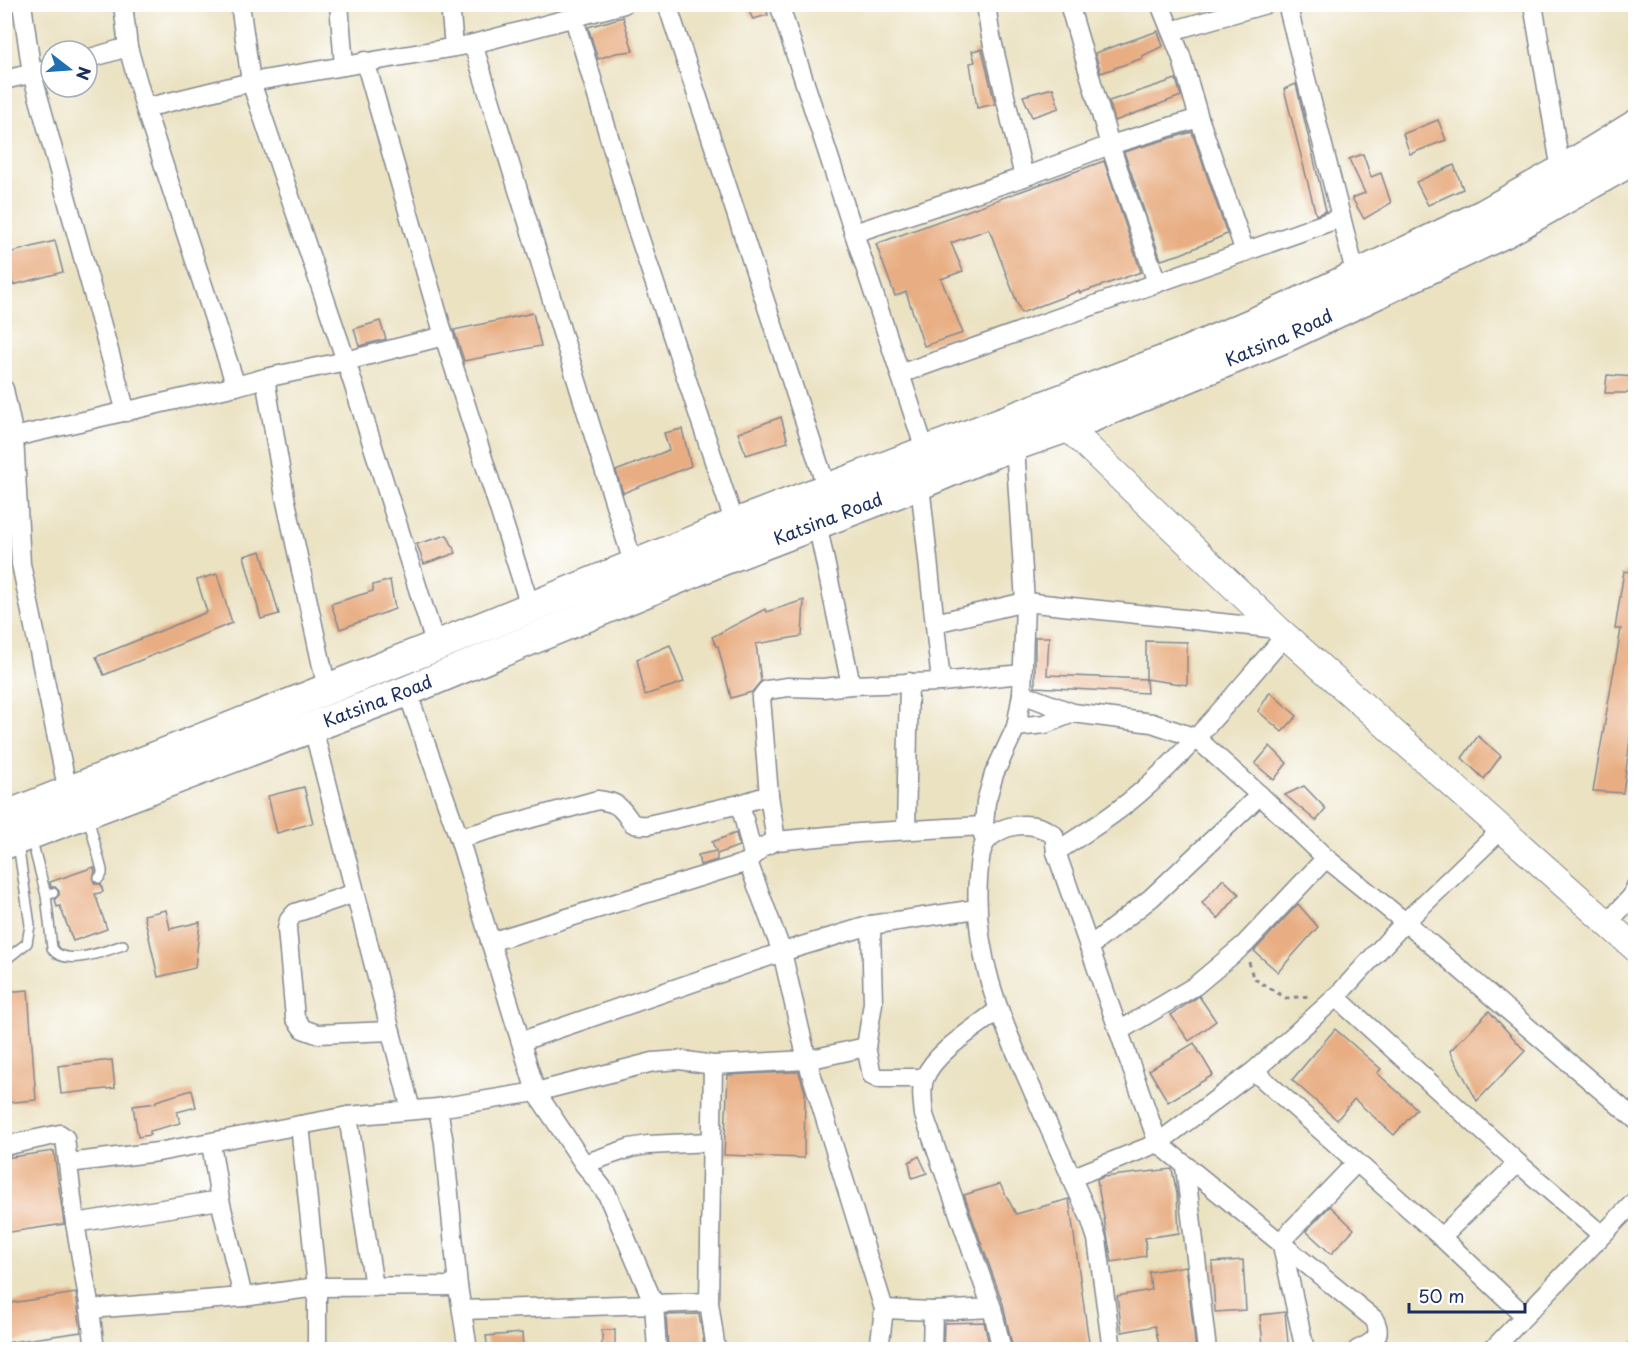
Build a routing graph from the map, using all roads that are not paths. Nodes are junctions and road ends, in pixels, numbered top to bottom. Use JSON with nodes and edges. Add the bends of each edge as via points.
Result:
{"nodes":[{"id":1,"x":22,"y":4,"type":"edge"},
{"id":2,"x":123,"y":4,"type":"edge"},
{"id":3,"x":240,"y":4,"type":"edge"},
{"id":4,"x":339,"y":4,"type":"edge"},
{"id":5,"x":450,"y":4,"type":"edge"},
{"id":6,"x":624,"y":4,"type":"edge"},
{"id":7,"x":667,"y":4,"type":"edge"},
{"id":8,"x":779,"y":4,"type":"edge"},
{"id":9,"x":987,"y":4,"type":"edge"},
{"id":10,"x":1069,"y":4,"type":"edge"},
{"id":11,"x":1160,"y":4,"type":"edge"},
{"id":12,"x":1266,"y":4,"type":"edge"},
{"id":13,"x":1287,"y":4,"type":"edge"},
{"id":14,"x":1533,"y":4,"type":"edge"},
{"id":15,"x":552,"y":13,"type":"edge"},
{"id":16,"x":574,"y":18,"type":"junction"},
{"id":17,"x":1171,"y":31,"type":"junction"},
{"id":18,"x":473,"y":44,"type":"junction"},
{"id":19,"x":128,"y":47,"type":"junction"},
{"id":20,"x":454,"y":47,"type":"junction"},
{"id":21,"x":99,"y":55,"type":"edge"},
{"id":22,"x":365,"y":61,"type":"junction"},
{"id":23,"x":344,"y":66,"type":"junction"},
{"id":24,"x":39,"y":72,"type":"edge"},
{"id":25,"x":32,"y":74,"type":"junction"},
{"id":26,"x":4,"y":80,"type":"edge"},
{"id":27,"x":251,"y":82,"type":"junction"},
{"id":28,"x":146,"y":108,"type":"junction"},
{"id":29,"x":1199,"y":118,"type":"junction"},
{"id":30,"x":1635,"y":125,"type":"edge"},
{"id":31,"x":1110,"y":146,"type":"junction"},
{"id":32,"x":1635,"y":158,"type":"edge"},
{"id":33,"x":1560,"y":171,"type":"junction"},
{"id":34,"x":1024,"y":177,"type":"junction"},
{"id":35,"x":1340,"y":218,"type":"junction"},
{"id":36,"x":854,"y":233,"type":"junction"},
{"id":37,"x":1245,"y":252,"type":"junction"},
{"id":38,"x":1356,"y":276,"type":"junction"},
{"id":39,"x":1157,"y":283,"type":"junction"},
{"id":40,"x":444,"y":336,"type":"junction"},
{"id":41,"x":346,"y":361,"type":"junction"},
{"id":42,"x":900,"y":374,"type":"junction"},
{"id":43,"x":265,"y":378,"type":"junction"},
{"id":44,"x":236,"y":386,"type":"junction"},
{"id":45,"x":4,"y":389,"type":"edge"},
{"id":46,"x":126,"y":412,"type":"junction"},
{"id":47,"x":1061,"y":414,"type":"junction"},
{"id":48,"x":14,"y":437,"type":"junction"},
{"id":49,"x":1015,"y":446,"type":"junction"},
{"id":50,"x":925,"y":450,"type":"junction"},
{"id":51,"x":920,"y":484,"type":"junction"},
{"id":52,"x":827,"y":489,"type":"junction"},
{"id":53,"x":735,"y":524,"type":"junction"},
{"id":54,"x":817,"y":524,"type":"junction"},
{"id":55,"x":13,"y":566,"type":"edge"},
{"id":56,"x":634,"y":566,"type":"junction"},
{"id":57,"x":1025,"y":602,"type":"junction"},
{"id":58,"x":530,"y":606,"type":"junction"},
{"id":59,"x":935,"y":623,"type":"junction"},
{"id":60,"x":1282,"y":632,"type":"junction"},
{"id":61,"x":436,"y":646,"type":"junction"},
{"id":62,"x":1022,"y":674,"type":"junction"},
{"id":63,"x":909,"y":682,"type":"junction"},
{"id":64,"x":941,"y":682,"type":"junction"},
{"id":65,"x":851,"y":685,"type":"junction"},
{"id":66,"x":327,"y":689,"type":"junction"},
{"id":67,"x":407,"y":691,"type":"junction"},
{"id":68,"x":1022,"y":694,"type":"junction"},
{"id":69,"x":1073,"y":712,"type":"junction"},
{"id":70,"x":1016,"y":727,"type":"junction"},
{"id":71,"x":313,"y":728,"type":"junction"},
{"id":72,"x":1196,"y":738,"type":"junction"},
{"id":73,"x":769,"y":795,"type":"junction"},
{"id":74,"x":1260,"y":795,"type":"junction"},
{"id":75,"x":77,"y":802,"type":"junction"},
{"id":76,"x":740,"y":804,"type":"junction"},
{"id":77,"x":983,"y":826,"type":"junction"},
{"id":78,"x":1503,"y":828,"type":"junction"},
{"id":79,"x":906,"y":830,"type":"junction"},
{"id":80,"x":14,"y":833,"type":"edge"},
{"id":81,"x":459,"y":838,"type":"junction"},
{"id":82,"x":776,"y":841,"type":"junction"},
{"id":83,"x":983,"y":844,"type":"junction"},
{"id":84,"x":1056,"y":852,"type":"junction"},
{"id":85,"x":1326,"y":858,"type":"junction"},
{"id":86,"x":750,"y":859,"type":"junction"},
{"id":87,"x":99,"y":879,"type":"dead end"},
{"id":88,"x":1635,"y":886,"type":"edge"},
{"id":89,"x":355,"y":893,"type":"junction"},
{"id":90,"x":976,"y":909,"type":"junction"},
{"id":91,"x":1406,"y":922,"type":"junction"},
{"id":92,"x":1608,"y":923,"type":"junction"},
{"id":93,"x":871,"y":925,"type":"junction"},
{"id":94,"x":490,"y":942,"type":"junction"},
{"id":95,"x":123,"y":945,"type":"dead end"},
{"id":96,"x":1089,"y":947,"type":"junction"},
{"id":97,"x":1635,"y":949,"type":"edge"},
{"id":98,"x":782,"y":952,"type":"junction"},
{"id":99,"x":4,"y":961,"type":"edge"},
{"id":100,"x":1328,"y":996,"type":"junction"},
{"id":101,"x":998,"y":1010,"type":"junction"},
{"id":102,"x":391,"y":1031,"type":"junction"},
{"id":103,"x":1119,"y":1031,"type":"junction"},
{"id":104,"x":522,"y":1041,"type":"junction"},
{"id":105,"x":866,"y":1047,"type":"junction"},
{"id":106,"x":807,"y":1060,"type":"junction"},
{"id":107,"x":713,"y":1065,"type":"junction"},
{"id":108,"x":1254,"y":1071,"type":"junction"},
{"id":109,"x":924,"y":1078,"type":"junction"},
{"id":110,"x":536,"y":1092,"type":"junction"},
{"id":111,"x":438,"y":1108,"type":"junction"},
{"id":112,"x":411,"y":1110,"type":"junction"},
{"id":113,"x":348,"y":1116,"type":"junction"},
{"id":114,"x":1635,"y":1120,"type":"edge"},
{"id":115,"x":300,"y":1125,"type":"junction"},
{"id":116,"x":711,"y":1142,"type":"junction"},
{"id":117,"x":212,"y":1143,"type":"junction"},
{"id":118,"x":1158,"y":1143,"type":"junction"},
{"id":119,"x":4,"y":1146,"type":"edge"},
{"id":120,"x":1356,"y":1162,"type":"junction"},
{"id":121,"x":68,"y":1163,"type":"junction"},
{"id":122,"x":1518,"y":1163,"type":"junction"},
{"id":123,"x":584,"y":1164,"type":"junction"},
{"id":124,"x":1185,"y":1166,"type":"junction"},
{"id":125,"x":1071,"y":1178,"type":"junction"},
{"id":126,"x":220,"y":1200,"type":"junction"},
{"id":127,"x":1635,"y":1200,"type":"edge"},
{"id":128,"x":75,"y":1223,"type":"junction"},
{"id":129,"x":1602,"y":1235,"type":"junction"},
{"id":130,"x":1441,"y":1238,"type":"junction"},
{"id":131,"x":1281,"y":1241,"type":"junction"},
{"id":132,"x":458,"y":1286,"type":"junction"},
{"id":133,"x":317,"y":1287,"type":"junction"},
{"id":134,"x":374,"y":1287,"type":"junction"},
{"id":135,"x":243,"y":1297,"type":"junction"},
{"id":136,"x":709,"y":1302,"type":"junction"},
{"id":137,"x":654,"y":1304,"type":"junction"},
{"id":138,"x":90,"y":1308,"type":"junction"},
{"id":139,"x":992,"y":1308,"type":"junction"},
{"id":140,"x":884,"y":1309,"type":"junction"},
{"id":141,"x":462,"y":1310,"type":"junction"},
{"id":142,"x":933,"y":1311,"type":"junction"},
{"id":143,"x":1524,"y":1315,"type":"junction"},
{"id":144,"x":95,"y":1350,"type":"edge"},
{"id":145,"x":317,"y":1350,"type":"edge"},
{"id":146,"x":468,"y":1350,"type":"edge"},
{"id":147,"x":657,"y":1350,"type":"edge"},
{"id":148,"x":716,"y":1350,"type":"edge"},
{"id":149,"x":879,"y":1350,"type":"edge"},
{"id":150,"x":932,"y":1350,"type":"edge"},
{"id":151,"x":1002,"y":1350,"type":"edge"},
{"id":152,"x":1112,"y":1350,"type":"edge"},
{"id":153,"x":1207,"y":1350,"type":"edge"},
{"id":154,"x":1305,"y":1350,"type":"edge"},
{"id":155,"x":1357,"y":1350,"type":"edge"},
{"id":156,"x":1492,"y":1350,"type":"edge"}],
"edges":[{"from":1,"to":25,"type":"street"},
{"from":2,"to":19,"type":"street"},
{"from":3,"to":27,"type":"street"},
{"from":4,"to":23,"type":"street"},
{"from":5,"to":20,"type":"street"},
{"from":6,"to":16,"type":"street"},
{"from":7,"to":52,"type":"street"},
{"from":8,"to":36,"type":"street"},
{"from":9,"to":34,"type":"street"},
{"from":10,"to":31,"type":"street"},
{"from":11,"to":17,"type":"street"},
{"from":12,"to":17,"type":"street"},
{"from":13,"to":35,"type":"street"},
{"from":14,"to":33,"type":"street"},
{"from":15,"to":16,"type":"street"},
{"from":15,"to":18,"type":"street"},
{"from":16,"to":53,"type":"street","via":[[633,218]]},
{"from":17,"to":29,"type":"street"},
{"from":18,"to":20,"type":"street"},
{"from":18,"to":56,"type":"street"},
{"from":19,"to":21,"type":"street"},
{"from":19,"to":28,"type":"street"},
{"from":20,"to":22,"type":"street"},
{"from":22,"to":23,"type":"street"},
{"from":22,"to":40,"type":"street"},
{"from":23,"to":27,"type":"street"},
{"from":24,"to":25,"type":"street"},
{"from":25,"to":26,"type":"street"},
{"from":25,"to":46,"type":"street"},
{"from":27,"to":28,"type":"street"},
{"from":27,"to":41,"type":"street"},
{"from":28,"to":44,"type":"street"},
{"from":29,"to":31,"type":"street"},
{"from":29,"to":37,"type":"street"},
{"from":30,"to":33,"type":"highway"},
{"from":31,"to":34,"type":"street"},
{"from":31,"to":39,"type":"street"},
{"from":32,"to":47,"type":"highway","name":"Katsina Road","via":[[1506,232],[1281,339]]},
{"from":33,"to":38,"type":"highway","via":[[1483,215]]},
{"from":34,"to":36,"type":"street"},
{"from":35,"to":37,"type":"street"},
{"from":35,"to":38,"type":"street"},
{"from":36,"to":42,"type":"street"},
{"from":37,"to":39,"type":"street"},
{"from":38,"to":47,"type":"highway","via":[[1184,352]]},
{"from":39,"to":42,"type":"street"},
{"from":40,"to":41,"type":"street"},
{"from":40,"to":58,"type":"street"},
{"from":41,"to":43,"type":"street"},
{"from":41,"to":61,"type":"street"},
{"from":42,"to":50,"type":"street"},
{"from":43,"to":44,"type":"street"},
{"from":43,"to":66,"type":"street","via":[[285,497]]},
{"from":44,"to":46,"type":"street"},
{"from":45,"to":48,"type":"street"},
{"from":46,"to":48,"type":"street"},
{"from":47,"to":49,"type":"highway","name":"Katsina Road"},
{"from":47,"to":50,"type":"highway"},
{"from":47,"to":60,"type":"main road"},
{"from":48,"to":55,"type":"street"},
{"from":49,"to":51,"type":"highway","name":"Katsina Road"},
{"from":49,"to":57,"type":"street"},
{"from":50,"to":52,"type":"highway"},
{"from":51,"to":54,"type":"highway","name":"Katsina Road"},
{"from":51,"to":59,"type":"street"},
{"from":52,"to":53,"type":"highway"},
{"from":53,"to":56,"type":"highway"},
{"from":54,"to":65,"type":"street"},
{"from":54,"to":67,"type":"highway","name":"Katsina Road"},
{"from":55,"to":75,"type":"street"},
{"from":56,"to":58,"type":"highway"},
{"from":57,"to":59,"type":"street"},
{"from":57,"to":60,"type":"street"},
{"from":57,"to":62,"type":"street"},
{"from":58,"to":61,"type":"highway"},
{"from":59,"to":64,"type":"street"},
{"from":60,"to":72,"type":"street"},
{"from":60,"to":78,"type":"main road"},
{"from":61,"to":66,"type":"highway"},
{"from":62,"to":64,"type":"street"},
{"from":62,"to":68,"type":"street"},
{"from":63,"to":64,"type":"street"},
{"from":63,"to":65,"type":"street"},
{"from":63,"to":79,"type":"street"},
{"from":65,"to":73,"type":"street","via":[[767,690],[761,698]]},
{"from":66,"to":75,"type":"highway"},
{"from":67,"to":71,"type":"highway","name":"Katsina Road"},
{"from":67,"to":81,"type":"street"},
{"from":68,"to":69,"type":"street"},
{"from":68,"to":70,"type":"street"},
{"from":69,"to":70,"type":"street","via":[[1045,724]]},
{"from":69,"to":72,"type":"street","via":[[1152,723]]},
{"from":70,"to":77,"type":"street","via":[[994,774]]},
{"from":71,"to":75,"type":"highway","name":"Katsina Road"},
{"from":71,"to":89,"type":"street"},
{"from":72,"to":74,"type":"street"},
{"from":72,"to":84,"type":"street","via":[[1114,813]]},
{"from":73,"to":76,"type":"street"},
{"from":73,"to":82,"type":"street"},
{"from":74,"to":85,"type":"street"},
{"from":74,"to":96,"type":"street","via":[[1151,898]]},
{"from":75,"to":80,"type":"highway","name":"Katsina Road"},
{"from":75,"to":87,"type":"lane","via":[[102,870]]},
{"from":76,"to":81,"type":"street","via":[[635,825],[621,808],[598,800]]},
{"from":76,"to":86,"type":"street"},
{"from":77,"to":79,"type":"street"},
{"from":77,"to":83,"type":"street"},
{"from":78,"to":91,"type":"street"},
{"from":78,"to":92,"type":"main road"},
{"from":79,"to":82,"type":"street"},
{"from":80,"to":95,"type":"lane","via":[[49,894],[55,953],[61,957],[92,956]]},
{"from":80,"to":99,"type":"lane","via":[[30,925],[27,943]]},
{"from":81,"to":94,"type":"street"},
{"from":82,"to":86,"type":"street","via":[[762,847]]},
{"from":83,"to":84,"type":"street","via":[[992,834],[1011,826],[1033,825],[1054,835]]},
{"from":83,"to":90,"type":"street"},
{"from":84,"to":96,"type":"street"},
{"from":85,"to":91,"type":"street"},
{"from":85,"to":103,"type":"street","via":[[1245,944],[1195,986]]},
{"from":86,"to":94,"type":"street"},
{"from":86,"to":98,"type":"street"},
{"from":88,"to":92,"type":"street","via":[[1632,896]]},
{"from":89,"to":102,"type":"street"},
{"from":89,"to":102,"type":"street","via":[[295,913],[289,920],[295,1018],[303,1029],[317,1034]]},
{"from":90,"to":93,"type":"street"},
{"from":90,"to":101,"type":"street","via":[[982,954]]},
{"from":91,"to":100,"type":"street"},
{"from":91,"to":114,"type":"street"},
{"from":92,"to":97,"type":"main road"},
{"from":93,"to":98,"type":"street"},
{"from":93,"to":105,"type":"street","via":[[873,1003]]},
{"from":94,"to":104,"type":"street"},
{"from":96,"to":103,"type":"street"},
{"from":98,"to":104,"type":"street"},
{"from":98,"to":106,"type":"street"},
{"from":100,"to":108,"type":"street"},
{"from":100,"to":122,"type":"street"},
{"from":101,"to":109,"type":"street","via":[[943,1053]]},
{"from":101,"to":125,"type":"street"},
{"from":102,"to":112,"type":"street"},
{"from":103,"to":118,"type":"street"},
{"from":104,"to":110,"type":"street"},
{"from":105,"to":106,"type":"street"},
{"from":105,"to":109,"type":"street","via":[[872,1075]]},
{"from":106,"to":107,"type":"street"},
{"from":106,"to":140,"type":"street"},
{"from":107,"to":110,"type":"street","via":[[680,1060],[653,1062]]},
{"from":107,"to":116,"type":"street"},
{"from":108,"to":118,"type":"street"},
{"from":108,"to":120,"type":"street"},
{"from":109,"to":139,"type":"street","via":[[924,1115]]},
{"from":110,"to":111,"type":"street"},
{"from":110,"to":123,"type":"street"},
{"from":111,"to":112,"type":"street"},
{"from":111,"to":132,"type":"street"},
{"from":112,"to":113,"type":"street"},
{"from":113,"to":115,"type":"street"},
{"from":113,"to":134,"type":"street"},
{"from":115,"to":117,"type":"street"},
{"from":115,"to":133,"type":"street"},
{"from":116,"to":123,"type":"street","via":[[630,1148]]},
{"from":116,"to":136,"type":"street"},
{"from":117,"to":121,"type":"street"},
{"from":117,"to":126,"type":"street"},
{"from":118,"to":124,"type":"street"},
{"from":118,"to":125,"type":"street"},
{"from":119,"to":121,"type":"street","via":[[62,1134]]},
{"from":120,"to":130,"type":"street"},
{"from":120,"to":131,"type":"street"},
{"from":121,"to":128,"type":"street"},
{"from":122,"to":129,"type":"street"},
{"from":122,"to":130,"type":"street"},
{"from":123,"to":137,"type":"street","via":[[607,1194]]},
{"from":124,"to":131,"type":"street"},
{"from":124,"to":153,"type":"street"},
{"from":125,"to":152,"type":"street","via":[[1097,1239]]},
{"from":126,"to":128,"type":"street"},
{"from":126,"to":135,"type":"street"},
{"from":127,"to":129,"type":"street"},
{"from":128,"to":138,"type":"street"},
{"from":129,"to":143,"type":"street"},
{"from":130,"to":143,"type":"street"},
{"from":131,"to":154,"type":"street"},
{"from":131,"to":155,"type":"street","via":[[1374,1319],[1377,1336]]},
{"from":132,"to":134,"type":"street"},
{"from":132,"to":141,"type":"street"},
{"from":133,"to":134,"type":"street"},
{"from":133,"to":135,"type":"street"},
{"from":133,"to":145,"type":"street"},
{"from":135,"to":138,"type":"street"},
{"from":136,"to":137,"type":"street"},
{"from":136,"to":148,"type":"street"},
{"from":137,"to":141,"type":"street"},
{"from":137,"to":147,"type":"street"},
{"from":138,"to":144,"type":"street"},
{"from":139,"to":142,"type":"street"},
{"from":139,"to":151,"type":"street"},
{"from":140,"to":142,"type":"street"},
{"from":140,"to":149,"type":"street"},
{"from":141,"to":146,"type":"street"},
{"from":142,"to":150,"type":"street"},
{"from":143,"to":156,"type":"street"}]}
